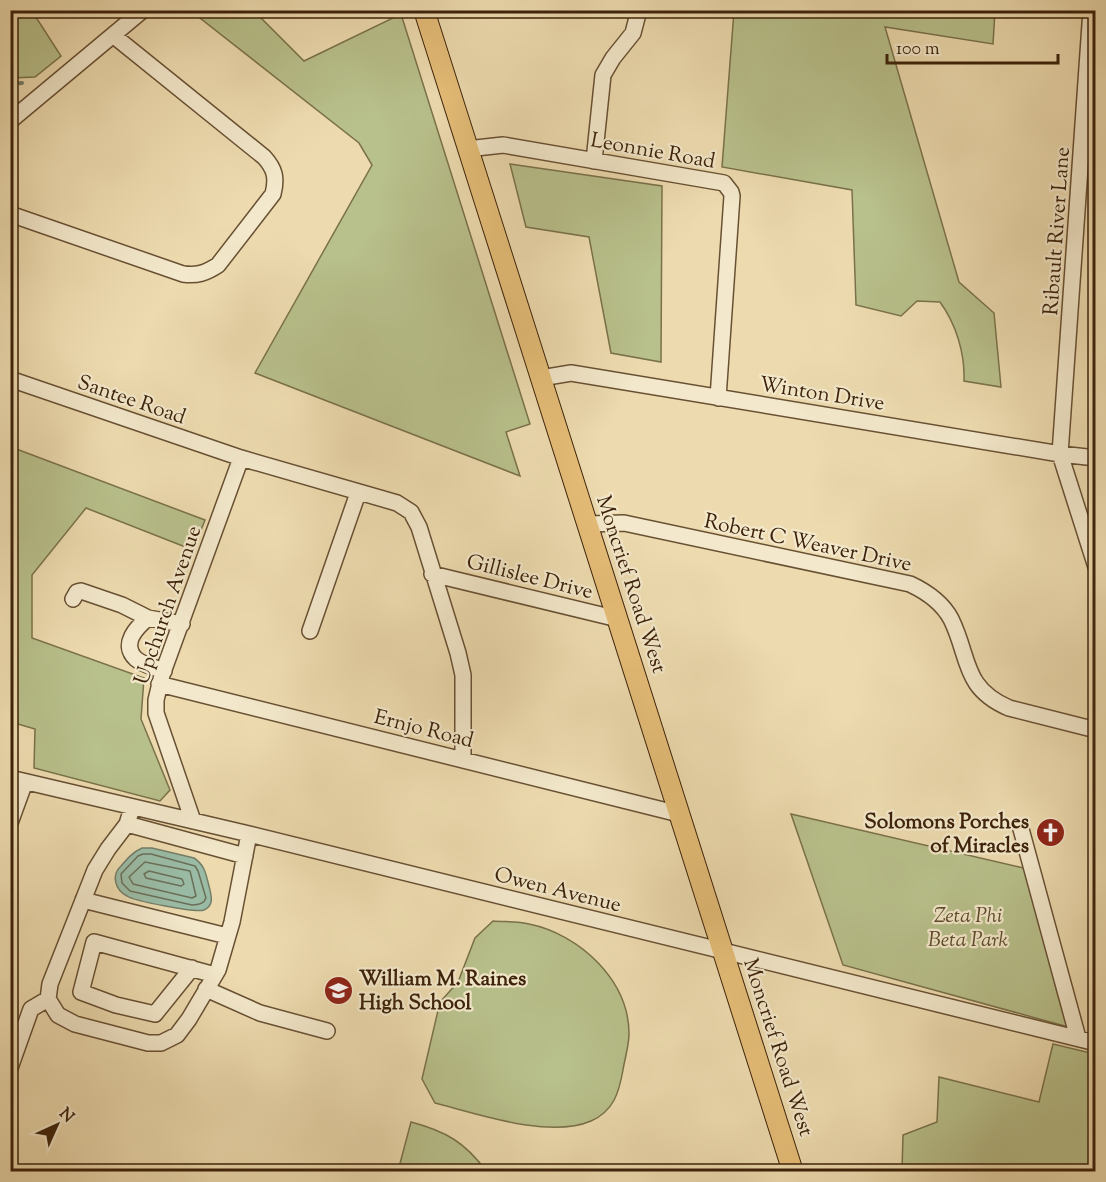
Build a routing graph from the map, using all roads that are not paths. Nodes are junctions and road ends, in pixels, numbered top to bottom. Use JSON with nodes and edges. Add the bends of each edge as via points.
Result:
{"nodes":[{"id":1,"x":143,"y":10,"type":"edge"},
{"id":2,"x":423,"y":10,"type":"edge"},
{"id":3,"x":639,"y":10,"type":"edge"},
{"id":4,"x":1091,"y":10,"type":"edge"},
{"id":5,"x":128,"y":16,"type":"edge"},
{"id":6,"x":114,"y":36,"type":"junction"},
{"id":7,"x":10,"y":121,"type":"edge"},
{"id":8,"x":467,"y":149,"type":"junction"},
{"id":9,"x":594,"y":161,"type":"junction"},
{"id":10,"x":10,"y":213,"type":"edge"},
{"id":11,"x":541,"y":378,"type":"junction"},
{"id":12,"x":10,"y":379,"type":"edge"},
{"id":13,"x":718,"y":398,"type":"junction"},
{"id":14,"x":1060,"y":454,"type":"junction"},
{"id":15,"x":241,"y":458,"type":"junction"},
{"id":16,"x":1095,"y":458,"type":"edge"},
{"id":17,"x":358,"y":493,"type":"junction"},
{"id":18,"x":588,"y":524,"type":"junction"},
{"id":19,"x":1095,"y":567,"type":"edge"},
{"id":20,"x":432,"y":574,"type":"junction"},
{"id":21,"x":73,"y":599,"type":"dead end"},
{"id":22,"x":148,"y":618,"type":"junction"},
{"id":23,"x":618,"y":619,"type":"junction"},
{"id":24,"x":182,"y":624,"type":"junction"},
{"id":25,"x":310,"y":631,"type":"dead end"},
{"id":26,"x":162,"y":678,"type":"junction"},
{"id":27,"x":1095,"y":730,"type":"edge"},
{"id":28,"x":463,"y":760,"type":"junction"},
{"id":29,"x":18,"y":780,"type":"edge"},
{"id":30,"x":132,"y":808,"type":"junction"},
{"id":31,"x":679,"y":814,"type":"junction"},
{"id":32,"x":193,"y":821,"type":"junction"},
{"id":33,"x":10,"y":823,"type":"edge"},
{"id":34,"x":127,"y":824,"type":"junction"},
{"id":35,"x":1021,"y":829,"type":"dead end"},
{"id":36,"x":249,"y":834,"type":"junction"},
{"id":37,"x":245,"y":856,"type":"junction"},
{"id":38,"x":83,"y":900,"type":"junction"},
{"id":39,"x":69,"y":933,"type":"junction"},
{"id":40,"x":228,"y":936,"type":"junction"},
{"id":41,"x":94,"y":942,"type":"junction"},
{"id":42,"x":723,"y":951,"type":"junction"},
{"id":43,"x":192,"y":968,"type":"junction"},
{"id":44,"x":215,"y":975,"type":"junction"},
{"id":45,"x":206,"y":989,"type":"junction"},
{"id":46,"x":48,"y":999,"type":"junction"},
{"id":47,"x":327,"y":1031,"type":"dead end"},
{"id":48,"x":1078,"y":1038,"type":"junction"},
{"id":49,"x":1095,"y":1043,"type":"edge"},
{"id":50,"x":10,"y":1068,"type":"edge"},
{"id":51,"x":793,"y":1172,"type":"edge"}],
"edges":[{"from":1,"to":5,"type":"street"},
{"from":2,"to":8,"type":"main road","name":"Moncrief Road West"},
{"from":3,"to":9,"type":"street","via":[[633,33],[603,75]]},
{"from":4,"to":14,"type":"street","name":"Ribault River Lane"},
{"from":5,"to":6,"type":"street"},
{"from":6,"to":7,"type":"street"},
{"from":6,"to":10,"type":"street","via":[[264,157],[275,173],[273,194],[218,265],[194,276]]},
{"from":8,"to":9,"type":"street","name":"Leonnie Road","via":[[503,145]]},
{"from":8,"to":11,"type":"main road","name":"Moncrief Road West"},
{"from":9,"to":13,"type":"street","name":"Leonnie Road","via":[[719,181],[731,192]]},
{"from":11,"to":13,"type":"street","name":"Winton Drive","via":[[571,373]]},
{"from":11,"to":18,"type":"main road","name":"Moncrief Road West"},
{"from":12,"to":15,"type":"street","name":"Santee Road"},
{"from":13,"to":14,"type":"street","name":"Winton Drive"},
{"from":14,"to":16,"type":"street","name":"Winton Drive"},
{"from":14,"to":19,"type":"street"},
{"from":15,"to":17,"type":"street"},
{"from":15,"to":24,"type":"street","name":"Upchurch Avenue"},
{"from":17,"to":20,"type":"street","via":[[379,497],[411,512]]},
{"from":17,"to":25,"type":"street"},
{"from":18,"to":23,"type":"main road","name":"Moncrief Road West"},
{"from":18,"to":27,"type":"street","name":"Robert C Weaver Drive","via":[[624,523],[910,584],[925,591],[945,609],[970,674],[987,695],[1009,708]]},
{"from":20,"to":23,"type":"street","name":"Gillislee Drive"},
{"from":20,"to":28,"type":"street","via":[[463,675]]},
{"from":21,"to":22,"type":"street","via":[[81,591]]},
{"from":22,"to":24,"type":"street"},
{"from":22,"to":26,"type":"street","name":"Ernjo Road","via":[[132,633],[132,651],[136,659]]},
{"from":23,"to":31,"type":"main road","name":"Moncrief Road West"},
{"from":24,"to":26,"type":"street","name":"Upchurch Avenue"},
{"from":26,"to":28,"type":"street","name":"Ernjo Road"},
{"from":26,"to":32,"type":"street","name":"Upchurch Avenue","via":[[156,713]]},
{"from":28,"to":31,"type":"street","name":"Ernjo Road"},
{"from":29,"to":30,"type":"street","name":"Owen Avenue"},
{"from":29,"to":33,"type":"street"},
{"from":30,"to":32,"type":"street","name":"Owen Avenue"},
{"from":30,"to":34,"type":"street"},
{"from":31,"to":42,"type":"main road","name":"Moncrief Road West"},
{"from":32,"to":36,"type":"street","name":"Owen Avenue"},
{"from":34,"to":37,"type":"street"},
{"from":34,"to":38,"type":"street","via":[[95,870]]},
{"from":35,"to":48,"type":"street"},
{"from":36,"to":37,"type":"street"},
{"from":36,"to":42,"type":"street","name":"Owen Avenue"},
{"from":37,"to":40,"type":"street"},
{"from":38,"to":39,"type":"street"},
{"from":38,"to":40,"type":"street"},
{"from":39,"to":41,"type":"street"},
{"from":39,"to":46,"type":"street"},
{"from":40,"to":44,"type":"street"},
{"from":41,"to":43,"type":"street"},
{"from":41,"to":43,"type":"street","via":[[81,992],[126,1007],[155,1014]]},
{"from":42,"to":48,"type":"street","name":"Owen Avenue"},
{"from":42,"to":51,"type":"main road","name":"Moncrief Road West"},
{"from":43,"to":44,"type":"street"},
{"from":44,"to":45,"type":"street"},
{"from":45,"to":46,"type":"street","via":[[177,1035],[161,1043],[75,1024],[58,1015]]},
{"from":45,"to":47,"type":"street","via":[[260,1013]]},
{"from":46,"to":50,"type":"street","via":[[31,1009]]},
{"from":48,"to":49,"type":"street","name":"Owen Avenue"}]}
